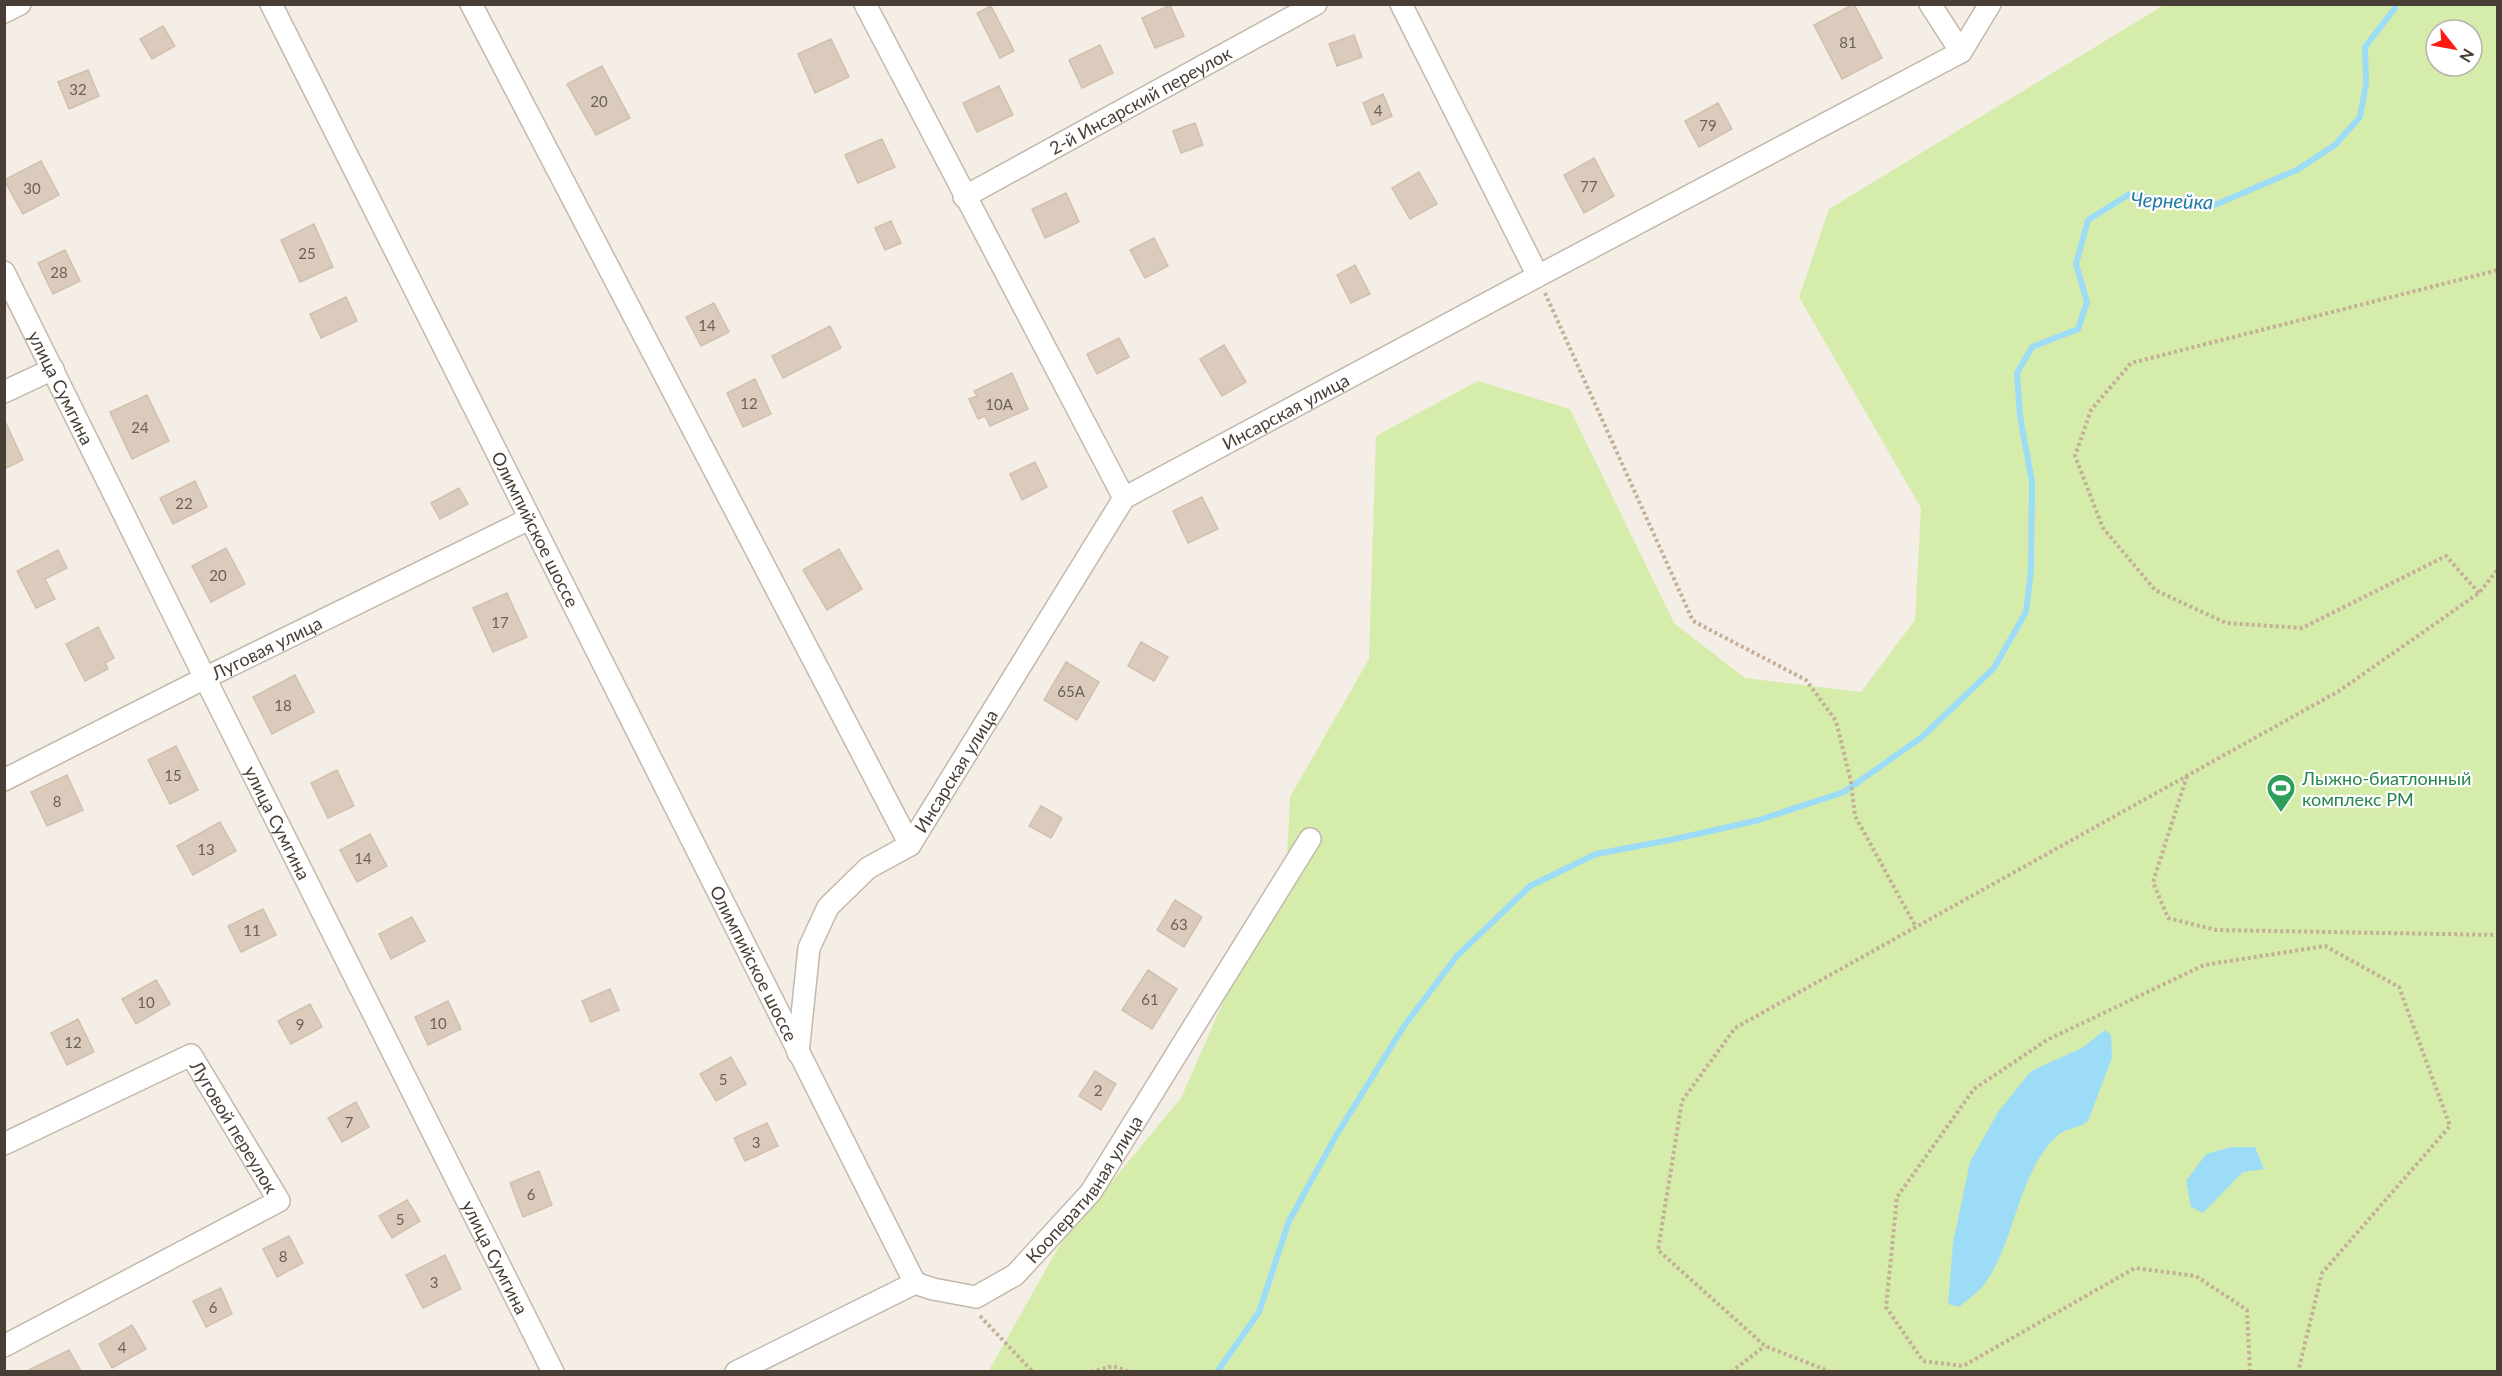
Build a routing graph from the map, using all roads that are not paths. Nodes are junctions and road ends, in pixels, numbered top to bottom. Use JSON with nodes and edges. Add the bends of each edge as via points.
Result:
{"nodes":[{"id":1,"x":20,"y":4,"type":"edge"},
{"id":2,"x":271,"y":4,"type":"edge"},
{"id":3,"x":471,"y":4,"type":"edge"},
{"id":4,"x":865,"y":4,"type":"edge"},
{"id":5,"x":1316,"y":4,"type":"edge"},
{"id":6,"x":1401,"y":4,"type":"edge"},
{"id":7,"x":1930,"y":4,"type":"edge"},
{"id":8,"x":1990,"y":4,"type":"edge"},
{"id":9,"x":4,"y":12,"type":"edge"},
{"id":10,"x":1961,"y":52,"type":"junction"},
{"id":11,"x":964,"y":197,"type":"junction"},
{"id":12,"x":4,"y":272,"type":"edge"},
{"id":13,"x":1538,"y":276,"type":"junction"},
{"id":14,"x":53,"y":369,"type":"junction"},
{"id":15,"x":4,"y":392,"type":"edge"},
{"id":16,"x":1124,"y":498,"type":"junction"},
{"id":17,"x":529,"y":519,"type":"junction"},
{"id":18,"x":205,"y":678,"type":"junction"},
{"id":19,"x":4,"y":780,"type":"edge"},
{"id":20,"x":1310,"y":839,"type":"dead end"},
{"id":21,"x":910,"y":845,"type":"junction"},
{"id":22,"x":798,"y":1054,"type":"junction"},
{"id":23,"x":4,"y":1144,"type":"edge"},
{"id":24,"x":915,"y":1283,"type":"junction"},
{"id":25,"x":4,"y":1346,"type":"edge"},
{"id":26,"x":553,"y":1371,"type":"edge"},
{"id":27,"x":736,"y":1371,"type":"edge"}],
"edges":[{"from":1,"to":9,"type":"street"},
{"from":2,"to":17,"type":"street","name":"Олимпийское шоссе"},
{"from":3,"to":21,"type":"street"},
{"from":4,"to":11,"type":"street"},
{"from":5,"to":11,"type":"street","name":"2-й Инсарский переулок"},
{"from":6,"to":13,"type":"street"},
{"from":7,"to":10,"type":"street"},
{"from":8,"to":10,"type":"street"},
{"from":10,"to":13,"type":"street","name":"Инсарская улица"},
{"from":11,"to":16,"type":"street"},
{"from":12,"to":14,"type":"street","name":"улица Сумгина"},
{"from":13,"to":16,"type":"street","name":"Инсарская улица"},
{"from":14,"to":15,"type":"street"},
{"from":14,"to":18,"type":"street","name":"улица Сумгина"},
{"from":16,"to":21,"type":"street","name":"Инсарская улица"},
{"from":17,"to":18,"type":"street","name":"Луговая улица"},
{"from":17,"to":22,"type":"street","name":"Олимпийское шоссе"},
{"from":18,"to":19,"type":"street","name":"Луговая улица"},
{"from":18,"to":26,"type":"street","name":"улица Сумгина"},
{"from":20,"to":24,"type":"street","name":"Кооперативная улица","via":[[1091,1192],[1016,1275],[976,1297]]},
{"from":21,"to":22,"type":"street","via":[[868,868],[828,907],[809,948]]},
{"from":22,"to":24,"type":"street","name":"Олимпийское шоссе"},
{"from":23,"to":25,"type":"street","name":"Луговой переулок","via":[[191,1055],[279,1201]]},
{"from":24,"to":27,"type":"street"}]}
